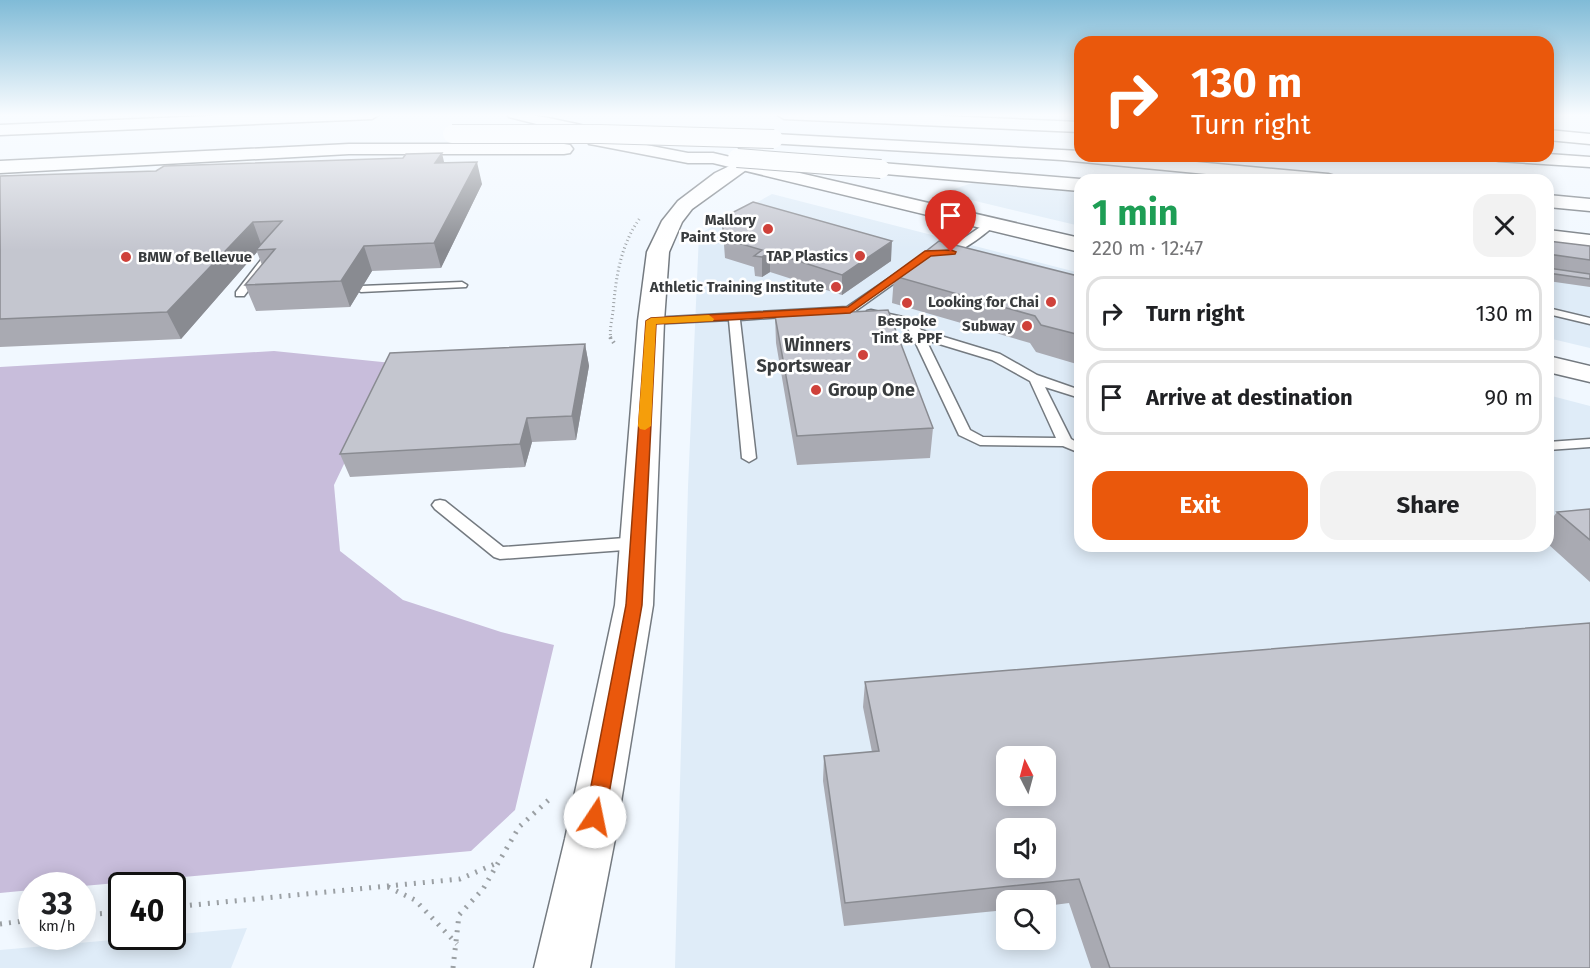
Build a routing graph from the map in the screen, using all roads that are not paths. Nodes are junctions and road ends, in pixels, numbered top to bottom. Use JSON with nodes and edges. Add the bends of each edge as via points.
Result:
{"nodes":[{"id":1,"x":134,"y":159,"type":"edge"},
{"id":2,"x":690,"y":159,"type":"edge"},
{"id":3,"x":748,"y":159,"type":"edge"},
{"id":4,"x":1018,"y":159,"type":"edge"},
{"id":5,"x":1554,"y":160,"type":"edge"},
{"id":6,"x":729,"y":162,"type":"junction"},
{"id":7,"x":1136,"y":162,"type":"edge"},
{"id":8,"x":1590,"y":162,"type":"edge"},
{"id":9,"x":0,"y":167,"type":"edge"},
{"id":10,"x":1139,"y":174,"type":"edge"},
{"id":11,"x":1264,"y":174,"type":"edge"},
{"id":12,"x":1074,"y":184,"type":"edge"},
{"id":13,"x":1554,"y":202,"type":"edge"},
{"id":14,"x":1590,"y":205,"type":"edge"},
{"id":15,"x":992,"y":223,"type":"junction"},
{"id":16,"x":1554,"y":225,"type":"edge"},
{"id":17,"x":1590,"y":229,"type":"edge"},
{"id":18,"x":1554,"y":238,"type":"edge"},
{"id":19,"x":282,"y":240,"type":"edge"},
{"id":20,"x":1590,"y":242,"type":"edge"},
{"id":21,"x":1074,"y":244,"type":"edge"},
{"id":22,"x":462,"y":285,"type":"dead end"},
{"id":23,"x":361,"y":289,"type":"dead end"},
{"id":24,"x":260,"y":294,"type":"edge"},
{"id":25,"x":850,"y":310,"type":"junction"},
{"id":26,"x":1554,"y":312,"type":"edge"},
{"id":27,"x":734,"y":317,"type":"junction"},
{"id":28,"x":651,"y":321,"type":"junction"},
{"id":29,"x":1590,"y":321,"type":"edge"},
{"id":30,"x":916,"y":333,"type":"junction"},
{"id":31,"x":1554,"y":365,"type":"edge"},
{"id":32,"x":1590,"y":374,"type":"edge"},
{"id":33,"x":1035,"y":379,"type":"junction"},
{"id":34,"x":1074,"y":392,"type":"edge"},
{"id":35,"x":1065,"y":442,"type":"junction"},
{"id":36,"x":1590,"y":443,"type":"edge"},
{"id":37,"x":1074,"y":446,"type":"edge"},
{"id":38,"x":1554,"y":446,"type":"edge"},
{"id":39,"x":749,"y":458,"type":"dead end"},
{"id":40,"x":440,"y":505,"type":"dead end"},
{"id":41,"x":638,"y":543,"type":"junction"},
{"id":42,"x":562,"y":968,"type":"edge"}],
"edges":[{"from":1,"to":9,"type":"main road","bridge":true},
{"from":2,"to":6,"type":"main road"},
{"from":3,"to":12,"type":"main road","bridge":true},
{"from":4,"to":10,"type":"main road"},
{"from":5,"to":8,"type":"main road"},
{"from":6,"to":15,"type":"main road"},
{"from":6,"to":28,"type":"main road","via":[[672,221],[658,252]]},
{"from":7,"to":11,"type":"main road"},
{"from":13,"to":14,"type":"main road"},
{"from":15,"to":21,"type":"main road"},
{"from":15,"to":25,"type":"lane","via":[[951,252],[924,256]]},
{"from":16,"to":17,"type":"main road"},
{"from":18,"to":20,"type":"main road"},
{"from":19,"to":24,"type":"lane","via":[[236,295]]},
{"from":22,"to":23,"type":"lane"},
{"from":25,"to":27,"type":"lane"},
{"from":25,"to":30,"type":"lane","via":[[908,321]]},
{"from":26,"to":29,"type":"lane"},
{"from":27,"to":28,"type":"lane"},
{"from":27,"to":39,"type":"lane"},
{"from":28,"to":41,"type":"main road"},
{"from":30,"to":33,"type":"lane","via":[[996,357]]},
{"from":30,"to":35,"type":"lane","via":[[964,432],[980,441]]},
{"from":31,"to":32,"type":"main road"},
{"from":33,"to":34,"type":"lane"},
{"from":33,"to":35,"type":"lane"},
{"from":35,"to":37,"type":"lane"},
{"from":36,"to":38,"type":"lane"},
{"from":40,"to":41,"type":"lane","via":[[500,553]]},
{"from":41,"to":42,"type":"main road","via":[[634,605],[617,706]]}]}
